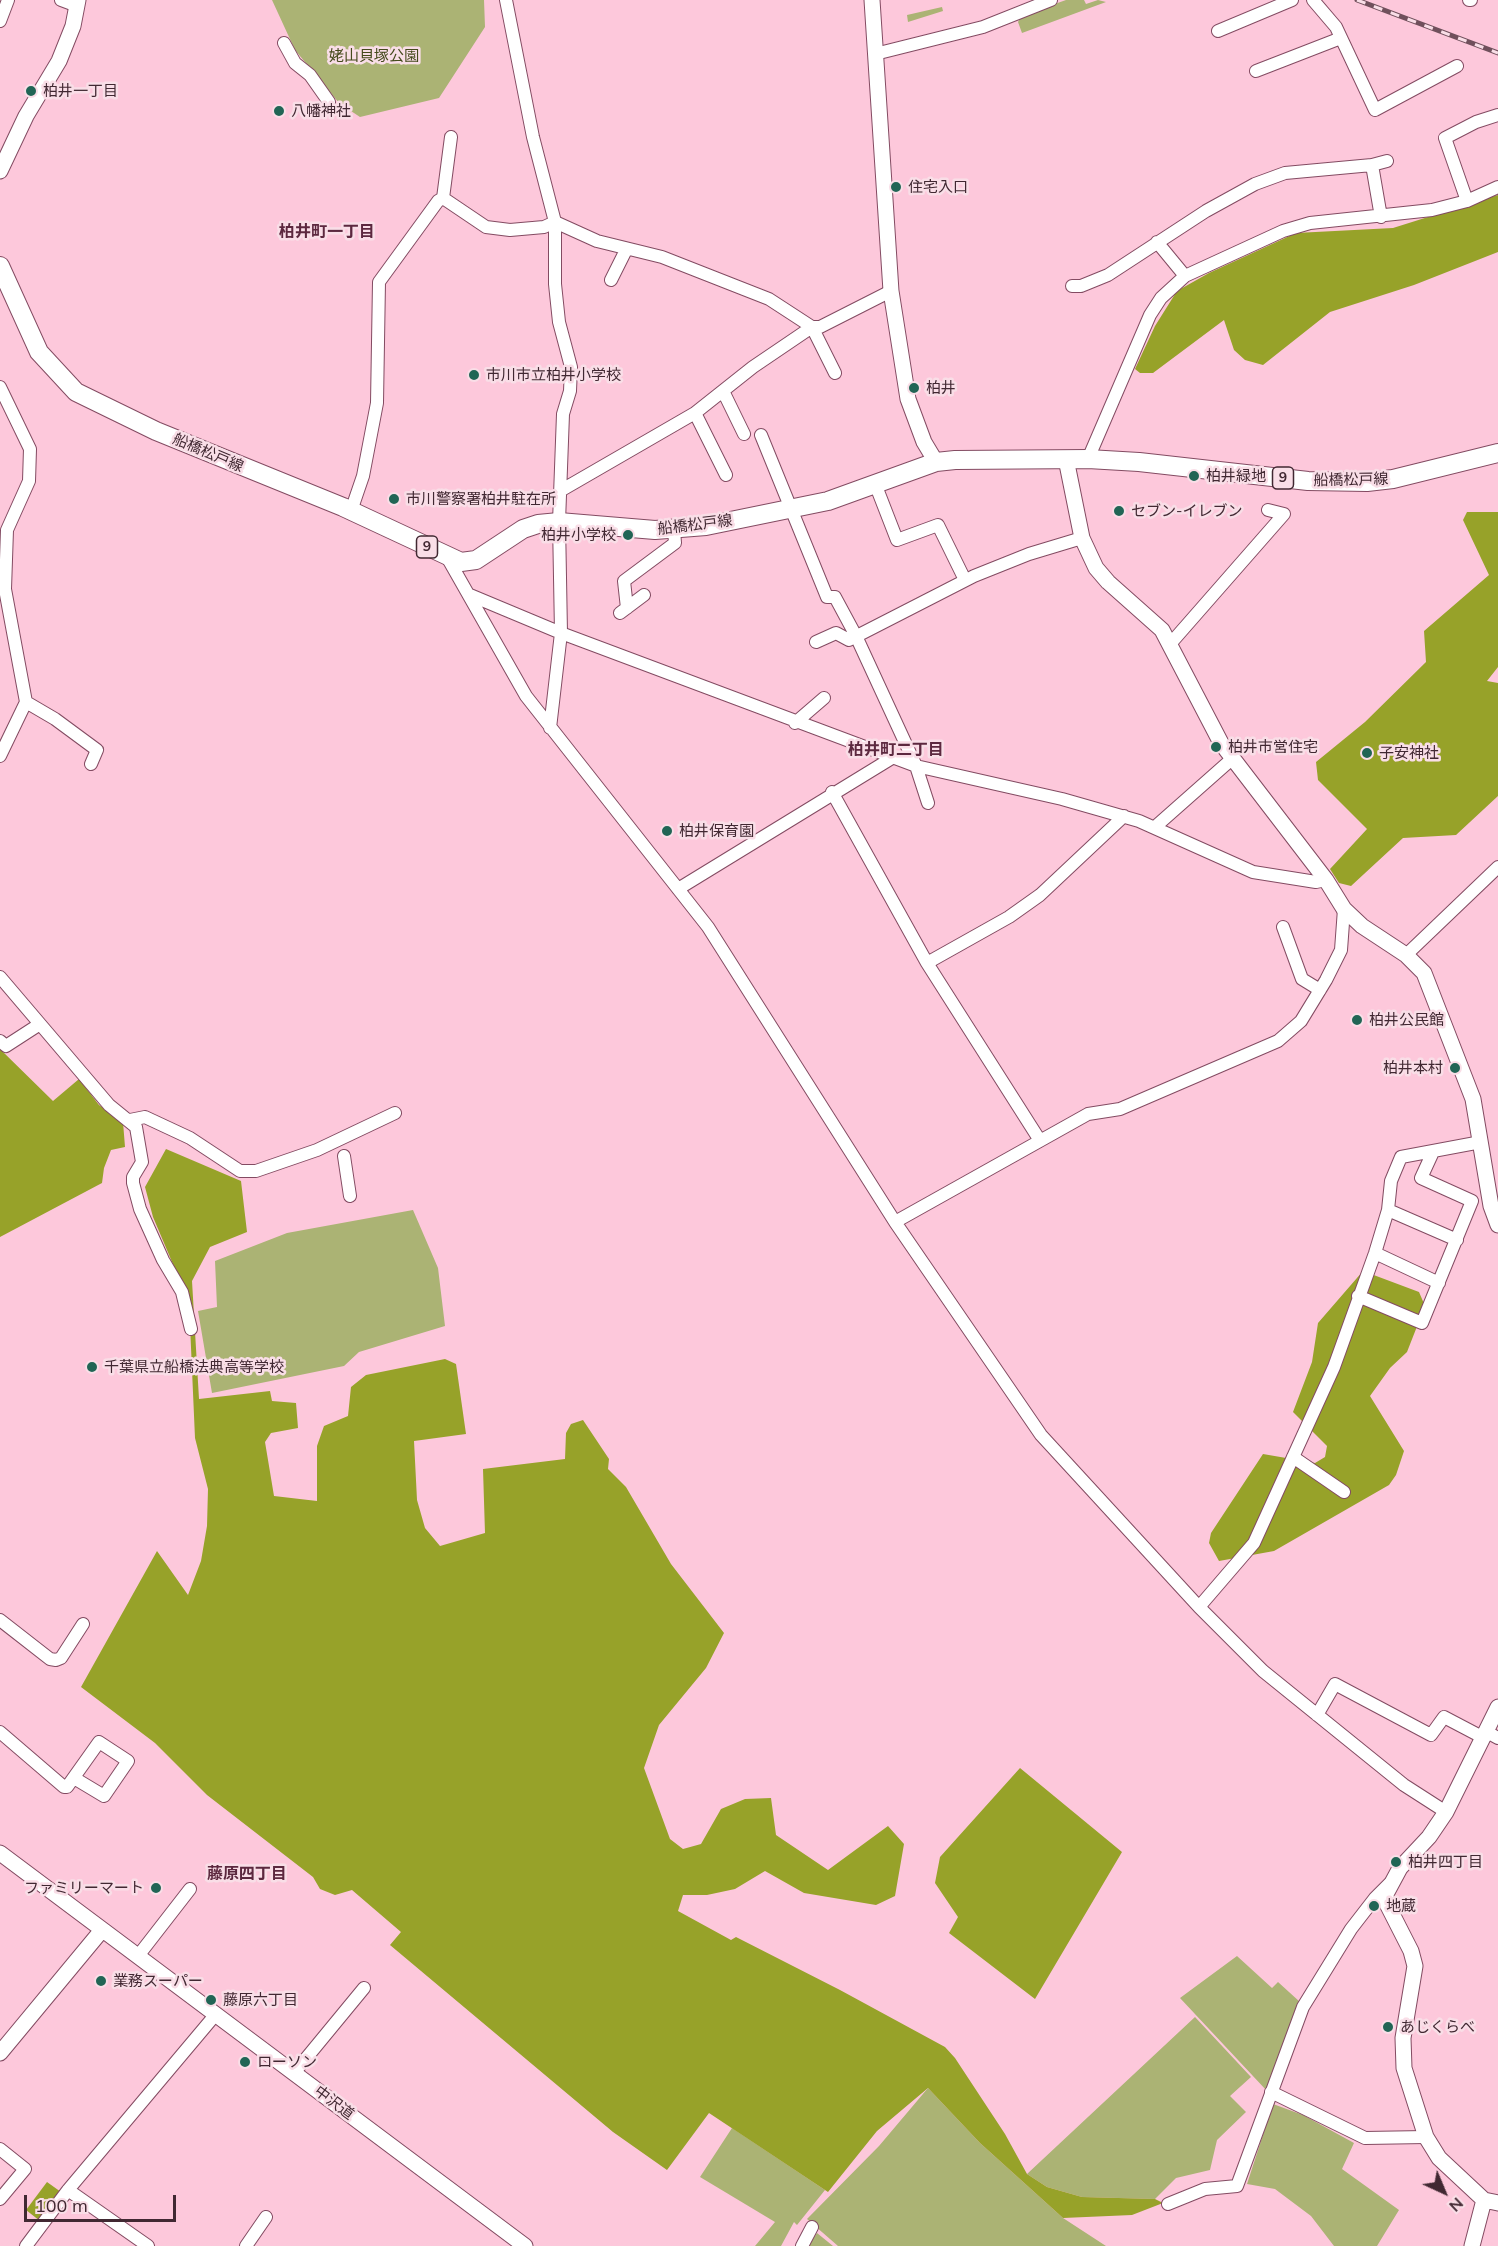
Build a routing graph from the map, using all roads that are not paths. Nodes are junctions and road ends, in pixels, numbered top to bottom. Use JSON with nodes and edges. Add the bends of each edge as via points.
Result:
{"nodes":[{"id":1,"x":8,"y":0,"type":"edge"},
{"id":2,"x":61,"y":0,"type":"edge"},
{"id":3,"x":506,"y":0,"type":"edge"},
{"id":4,"x":872,"y":0,"type":"edge"},
{"id":5,"x":1051,"y":0,"type":"edge"},
{"id":6,"x":1292,"y":0,"type":"edge"},
{"id":7,"x":1314,"y":0,"type":"edge"},
{"id":8,"x":77,"y":3,"type":"edge"},
{"id":9,"x":0,"y":21,"type":"edge"},
{"id":10,"x":1218,"y":31,"type":"dead end"},
{"id":11,"x":1341,"y":38,"type":"junction"},
{"id":12,"x":284,"y":43,"type":"dead end"},
{"id":13,"x":875,"y":54,"type":"junction"},
{"id":14,"x":1457,"y":66,"type":"dead end"},
{"id":15,"x":1256,"y":71,"type":"dead end"},
{"id":16,"x":329,"y":102,"type":"dead end"},
{"id":17,"x":1498,"y":115,"type":"edge"},
{"id":18,"x":451,"y":137,"type":"dead end"},
{"id":19,"x":3,"y":154,"type":"edge"},
{"id":20,"x":1387,"y":161,"type":"dead end"},
{"id":21,"x":1372,"y":165,"type":"junction"},
{"id":22,"x":0,"y":171,"type":"edge"},
{"id":23,"x":1498,"y":187,"type":"edge"},
{"id":24,"x":443,"y":198,"type":"junction"},
{"id":25,"x":1467,"y":201,"type":"junction"},
{"id":26,"x":1381,"y":217,"type":"junction"},
{"id":27,"x":555,"y":222,"type":"junction"},
{"id":28,"x":1157,"y":242,"type":"junction"},
{"id":29,"x":626,"y":250,"type":"junction"},
{"id":30,"x":0,"y":266,"type":"edge"},
{"id":31,"x":1185,"y":276,"type":"junction"},
{"id":32,"x":611,"y":280,"type":"dead end"},
{"id":33,"x":1072,"y":286,"type":"dead end"},
{"id":34,"x":891,"y":291,"type":"junction"},
{"id":35,"x":812,"y":327,"type":"junction"},
{"id":36,"x":836,"y":373,"type":"dead end"},
{"id":37,"x":0,"y":387,"type":"edge"},
{"id":38,"x":723,"y":391,"type":"junction"},
{"id":39,"x":695,"y":413,"type":"junction"},
{"id":40,"x":744,"y":434,"type":"dead end"},
{"id":41,"x":761,"y":435,"type":"dead end"},
{"id":42,"x":1498,"y":453,"type":"edge"},
{"id":43,"x":1066,"y":459,"type":"junction"},
{"id":44,"x":1088,"y":459,"type":"junction"},
{"id":45,"x":936,"y":462,"type":"junction"},
{"id":46,"x":726,"y":475,"type":"dead end"},
{"id":47,"x":876,"y":486,"type":"junction"},
{"id":48,"x":560,"y":491,"type":"junction"},
{"id":49,"x":793,"y":509,"type":"junction"},
{"id":50,"x":1268,"y":510,"type":"dead end"},
{"id":51,"x":351,"y":511,"type":"junction"},
{"id":52,"x":559,"y":522,"type":"junction"},
{"id":53,"x":674,"y":530,"type":"junction"},
{"id":54,"x":1082,"y":538,"type":"junction"},
{"id":55,"x":447,"y":557,"type":"junction"},
{"id":56,"x":965,"y":580,"type":"junction"},
{"id":57,"x":3,"y":589,"type":"edge"},
{"id":58,"x":470,"y":595,"type":"junction"},
{"id":59,"x":644,"y":595,"type":"dead end"},
{"id":60,"x":561,"y":633,"type":"junction"},
{"id":61,"x":856,"y":636,"type":"junction"},
{"id":62,"x":816,"y":642,"type":"dead end"},
{"id":63,"x":1171,"y":643,"type":"junction"},
{"id":64,"x":824,"y":698,"type":"dead end"},
{"id":65,"x":26,"y":702,"type":"junction"},
{"id":66,"x":795,"y":723,"type":"junction"},
{"id":67,"x":550,"y":728,"type":"junction"},
{"id":68,"x":0,"y":756,"type":"edge"},
{"id":69,"x":891,"y":758,"type":"junction"},
{"id":70,"x":1233,"y":758,"type":"junction"},
{"id":71,"x":91,"y":764,"type":"dead end"},
{"id":72,"x":916,"y":766,"type":"junction"},
{"id":73,"x":832,"y":792,"type":"junction"},
{"id":74,"x":928,"y":803,"type":"dead end"},
{"id":75,"x":1124,"y":816,"type":"junction"},
{"id":76,"x":1155,"y":827,"type":"junction"},
{"id":77,"x":1498,"y":867,"type":"edge"},
{"id":78,"x":1326,"y":880,"type":"junction"},
{"id":79,"x":678,"y":889,"type":"junction"},
{"id":80,"x":1344,"y":909,"type":"junction"},
{"id":81,"x":1283,"y":927,"type":"dead end"},
{"id":82,"x":1406,"y":955,"type":"junction"},
{"id":83,"x":927,"y":963,"type":"junction"},
{"id":84,"x":0,"y":977,"type":"edge"},
{"id":85,"x":1320,"y":990,"type":"junction"},
{"id":86,"x":40,"y":1024,"type":"junction"},
{"id":87,"x":0,"y":1041,"type":"edge"},
{"id":88,"x":395,"y":1113,"type":"dead end"},
{"id":89,"x":130,"y":1120,"type":"junction"},
{"id":90,"x":1039,"y":1139,"type":"junction"},
{"id":91,"x":1481,"y":1142,"type":"junction"},
{"id":92,"x":1433,"y":1152,"type":"junction"},
{"id":93,"x":344,"y":1156,"type":"dead end"},
{"id":94,"x":350,"y":1196,"type":"dead end"},
{"id":95,"x":1388,"y":1210,"type":"junction"},
{"id":96,"x":895,"y":1222,"type":"junction"},
{"id":97,"x":1498,"y":1225,"type":"edge"},
{"id":98,"x":1457,"y":1240,"type":"junction"},
{"id":99,"x":1375,"y":1253,"type":"junction"},
{"id":100,"x":1439,"y":1283,"type":"junction"},
{"id":101,"x":1358,"y":1296,"type":"junction"},
{"id":102,"x":192,"y":1329,"type":"dead end"},
{"id":103,"x":1293,"y":1457,"type":"junction"},
{"id":104,"x":1344,"y":1492,"type":"dead end"},
{"id":105,"x":1199,"y":1607,"type":"junction"},
{"id":106,"x":0,"y":1620,"type":"edge"},
{"id":107,"x":83,"y":1624,"type":"dead end"},
{"id":108,"x":1498,"y":1707,"type":"edge"},
{"id":109,"x":1317,"y":1715,"type":"junction"},
{"id":110,"x":0,"y":1732,"type":"edge"},
{"id":111,"x":1490,"y":1736,"type":"edge"},
{"id":112,"x":74,"y":1778,"type":"junction"},
{"id":113,"x":1446,"y":1812,"type":"junction"},
{"id":114,"x":0,"y":1853,"type":"edge"},
{"id":115,"x":1390,"y":1883,"type":"junction"},
{"id":116,"x":190,"y":1888,"type":"dead end"},
{"id":117,"x":102,"y":1930,"type":"junction"},
{"id":118,"x":138,"y":1956,"type":"junction"},
{"id":119,"x":364,"y":1988,"type":"dead end"},
{"id":120,"x":216,"y":2014,"type":"junction"},
{"id":121,"x":0,"y":2053,"type":"edge"},
{"id":122,"x":294,"y":2073,"type":"junction"},
{"id":123,"x":1271,"y":2092,"type":"junction"},
{"id":124,"x":1426,"y":2137,"type":"junction"},
{"id":125,"x":0,"y":2149,"type":"edge"},
{"id":126,"x":68,"y":2190,"type":"junction"},
{"id":127,"x":0,"y":2199,"type":"edge"},
{"id":128,"x":1491,"y":2201,"type":"edge"},
{"id":129,"x":1168,"y":2204,"type":"dead end"},
{"id":130,"x":266,"y":2217,"type":"dead end"},
{"id":131,"x":812,"y":2227,"type":"dead end"},
{"id":132,"x":26,"y":2246,"type":"edge"},
{"id":133,"x":148,"y":2246,"type":"edge"},
{"id":134,"x":246,"y":2246,"type":"edge"},
{"id":135,"x":525,"y":2246,"type":"edge"},
{"id":136,"x":802,"y":2246,"type":"edge"},
{"id":137,"x":1472,"y":2246,"type":"edge"}],
"edges":[{"from":1,"to":9,"type":"street"},
{"from":2,"to":8,"type":"street"},
{"from":3,"to":27,"type":"street","via":[[533,137]]},
{"from":4,"to":13,"type":"street"},
{"from":5,"to":13,"type":"street","via":[[983,27]]},
{"from":6,"to":10,"type":"street"},
{"from":7,"to":11,"type":"street"},
{"from":8,"to":19,"type":"street","via":[[59,61]]},
{"from":11,"to":14,"type":"street","via":[[1375,110]]},
{"from":11,"to":15,"type":"street"},
{"from":12,"to":16,"type":"street","via":[[295,63],[310,75]]},
{"from":13,"to":34,"type":"street"},
{"from":17,"to":25,"type":"street","via":[[1445,138]]},
{"from":18,"to":24,"type":"street"},
{"from":19,"to":22,"type":"street"},
{"from":20,"to":21,"type":"street"},
{"from":21,"to":26,"type":"street"},
{"from":21,"to":28,"type":"street","via":[[1285,172],[1255,184]]},
{"from":23,"to":25,"type":"street"},
{"from":24,"to":27,"type":"street","via":[[486,227],[510,230]]},
{"from":24,"to":51,"type":"street","via":[[380,282],[377,403],[363,476]]},
{"from":25,"to":26,"type":"street"},
{"from":26,"to":31,"type":"street","via":[[1310,223],[1283,231]]},
{"from":27,"to":29,"type":"street"},
{"from":27,"to":48,"type":"street","via":[[555,284],[571,367],[570,391],[563,414]]},
{"from":28,"to":31,"type":"street"},
{"from":28,"to":33,"type":"street","via":[[1108,275]]},
{"from":29,"to":32,"type":"street"},
{"from":29,"to":35,"type":"street","via":[[662,257],[769,300]]},
{"from":30,"to":51,"type":"main road","name":"船橋松戸線","number":"9","via":[[39,352],[76,392],[213,455]]},
{"from":31,"to":44,"type":"street","via":[[1170,288],[1150,315]]},
{"from":34,"to":35,"type":"street","via":[[820,327]]},
{"from":34,"to":45,"type":"street","via":[[909,399],[924,442]]},
{"from":35,"to":36,"type":"street"},
{"from":35,"to":38,"type":"street"},
{"from":37,"to":57,"type":"street","via":[[30,449],[29,481],[7,530]]},
{"from":38,"to":39,"type":"street"},
{"from":38,"to":40,"type":"street"},
{"from":39,"to":46,"type":"street"},
{"from":39,"to":48,"type":"street"},
{"from":41,"to":49,"type":"street"},
{"from":42,"to":44,"type":"main road","name":"船橋松戸線","number":"9","via":[[1393,479],[1350,482]]},
{"from":43,"to":44,"type":"main road","name":"船橋松戸線","number":"9"},
{"from":43,"to":45,"type":"main road","name":"船橋松戸線","number":"9"},
{"from":43,"to":54,"type":"street"},
{"from":45,"to":47,"type":"main road","name":"船橋松戸線","number":"9"},
{"from":47,"to":49,"type":"main road","name":"船橋松戸線","number":"9"},
{"from":47,"to":56,"type":"street","via":[[897,540],[938,525]]},
{"from":48,"to":52,"type":"street"},
{"from":49,"to":53,"type":"main road","name":"船橋松戸線","number":"9"},
{"from":49,"to":61,"type":"street","via":[[827,597],[836,597]]},
{"from":50,"to":63,"type":"street","via":[[1284,514]]},
{"from":51,"to":55,"type":"main road","name":"船橋松戸線","number":"9"},
{"from":52,"to":53,"type":"main road","name":"船橋松戸線","number":"9"},
{"from":52,"to":55,"type":"main road","name":"船橋松戸線","number":"9","via":[[523,529],[476,560],[460,562]]},
{"from":52,"to":60,"type":"street"},
{"from":53,"to":59,"type":"street","via":[[675,543],[624,581],[624,610]]},
{"from":54,"to":56,"type":"street"},
{"from":54,"to":63,"type":"street","via":[[1088,555],[1108,582],[1148,616]]},
{"from":55,"to":58,"type":"street"},
{"from":56,"to":61,"type":"street"},
{"from":57,"to":65,"type":"street"},
{"from":58,"to":60,"type":"street"},
{"from":58,"to":67,"type":"street","via":[[508,668]]},
{"from":60,"to":66,"type":"street"},
{"from":60,"to":67,"type":"street"},
{"from":61,"to":62,"type":"street","via":[[849,640],[836,633]]},
{"from":61,"to":72,"type":"street"},
{"from":63,"to":70,"type":"street","via":[[1208,722]]},
{"from":64,"to":66,"type":"street"},
{"from":65,"to":68,"type":"street"},
{"from":65,"to":71,"type":"street","via":[[98,750]]},
{"from":66,"to":69,"type":"street"},
{"from":67,"to":79,"type":"street"},
{"from":69,"to":72,"type":"street"},
{"from":69,"to":73,"type":"street"},
{"from":70,"to":76,"type":"street"},
{"from":70,"to":78,"type":"street"},
{"from":72,"to":74,"type":"street"},
{"from":72,"to":75,"type":"street"},
{"from":73,"to":79,"type":"street"},
{"from":73,"to":83,"type":"street"},
{"from":75,"to":76,"type":"street"},
{"from":75,"to":83,"type":"street","via":[[1040,895]]},
{"from":76,"to":78,"type":"street","via":[[1253,872],[1316,882]]},
{"from":77,"to":82,"type":"street"},
{"from":78,"to":80,"type":"street"},
{"from":79,"to":96,"type":"street","via":[[708,927]]},
{"from":80,"to":82,"type":"street"},
{"from":80,"to":85,"type":"street","via":[[1341,950]]},
{"from":81,"to":85,"type":"street","via":[[1302,979]]},
{"from":82,"to":91,"type":"street","via":[[1429,982],[1473,1099]]},
{"from":83,"to":90,"type":"street"},
{"from":84,"to":86,"type":"street"},
{"from":85,"to":90,"type":"street","via":[[1301,1021],[1278,1041],[1120,1109],[1088,1114]]},
{"from":86,"to":87,"type":"street","via":[[6,1046]]},
{"from":86,"to":89,"type":"street","via":[[110,1105]]},
{"from":88,"to":89,"type":"street","via":[[317,1150],[256,1171],[240,1171],[190,1138],[145,1117]]},
{"from":89,"to":102,"type":"street","via":[[136,1127],[142,1162],[133,1177],[140,1209],[182,1292]]},
{"from":90,"to":96,"type":"street"},
{"from":91,"to":92,"type":"street"},
{"from":91,"to":97,"type":"street","via":[[1491,1206]]},
{"from":92,"to":95,"type":"street","via":[[1401,1158],[1391,1181]]},
{"from":92,"to":98,"type":"street","via":[[1421,1178],[1472,1201]]},
{"from":93,"to":94,"type":"street"},
{"from":95,"to":98,"type":"street"},
{"from":95,"to":99,"type":"street"},
{"from":96,"to":105,"type":"street","via":[[1041,1435]]},
{"from":98,"to":100,"type":"street"},
{"from":99,"to":100,"type":"street"},
{"from":99,"to":101,"type":"street"},
{"from":100,"to":101,"type":"street","via":[[1422,1323]]},
{"from":101,"to":103,"type":"street","via":[[1334,1367]]},
{"from":103,"to":104,"type":"street"},
{"from":103,"to":105,"type":"street","via":[[1254,1543]]},
{"from":105,"to":109,"type":"street","via":[[1263,1671]]},
{"from":106,"to":107,"type":"street","via":[[56,1660]]},
{"from":108,"to":111,"type":"street"},
{"from":109,"to":111,"type":"street","via":[[1335,1684],[1431,1735],[1444,1716]]},
{"from":109,"to":113,"type":"street","via":[[1404,1785]]},
{"from":110,"to":112,"type":"street","via":[[64,1787]]},
{"from":111,"to":113,"type":"street"},
{"from":112,"to":112,"type":"street","via":[[99,1742],[128,1761],[104,1796]]},
{"from":113,"to":115,"type":"street"},
{"from":114,"to":117,"type":"street","name":"中沢道"},
{"from":115,"to":123,"type":"street","via":[[1351,1929],[1303,2007]]},
{"from":115,"to":124,"type":"street","via":[[1387,1904],[1411,1951],[1414,1966],[1403,2038],[1404,2068]]},
{"from":116,"to":118,"type":"street"},
{"from":117,"to":118,"type":"street","name":"中沢道"},
{"from":117,"to":121,"type":"street"},
{"from":118,"to":120,"type":"street","name":"中沢道"},
{"from":119,"to":122,"type":"street"},
{"from":120,"to":122,"type":"street","name":"中沢道"},
{"from":120,"to":126,"type":"street"},
{"from":122,"to":135,"type":"street","name":"中沢道"},
{"from":123,"to":124,"type":"street","via":[[1365,2138]]},
{"from":123,"to":129,"type":"street","via":[[1237,2186],[1205,2189]]},
{"from":124,"to":128,"type":"street","via":[[1439,2158]]},
{"from":125,"to":127,"type":"street","via":[[24,2169]]},
{"from":126,"to":132,"type":"street"},
{"from":126,"to":133,"type":"street"},
{"from":128,"to":137,"type":"street"},
{"from":130,"to":134,"type":"street"},
{"from":131,"to":136,"type":"street"}]}
